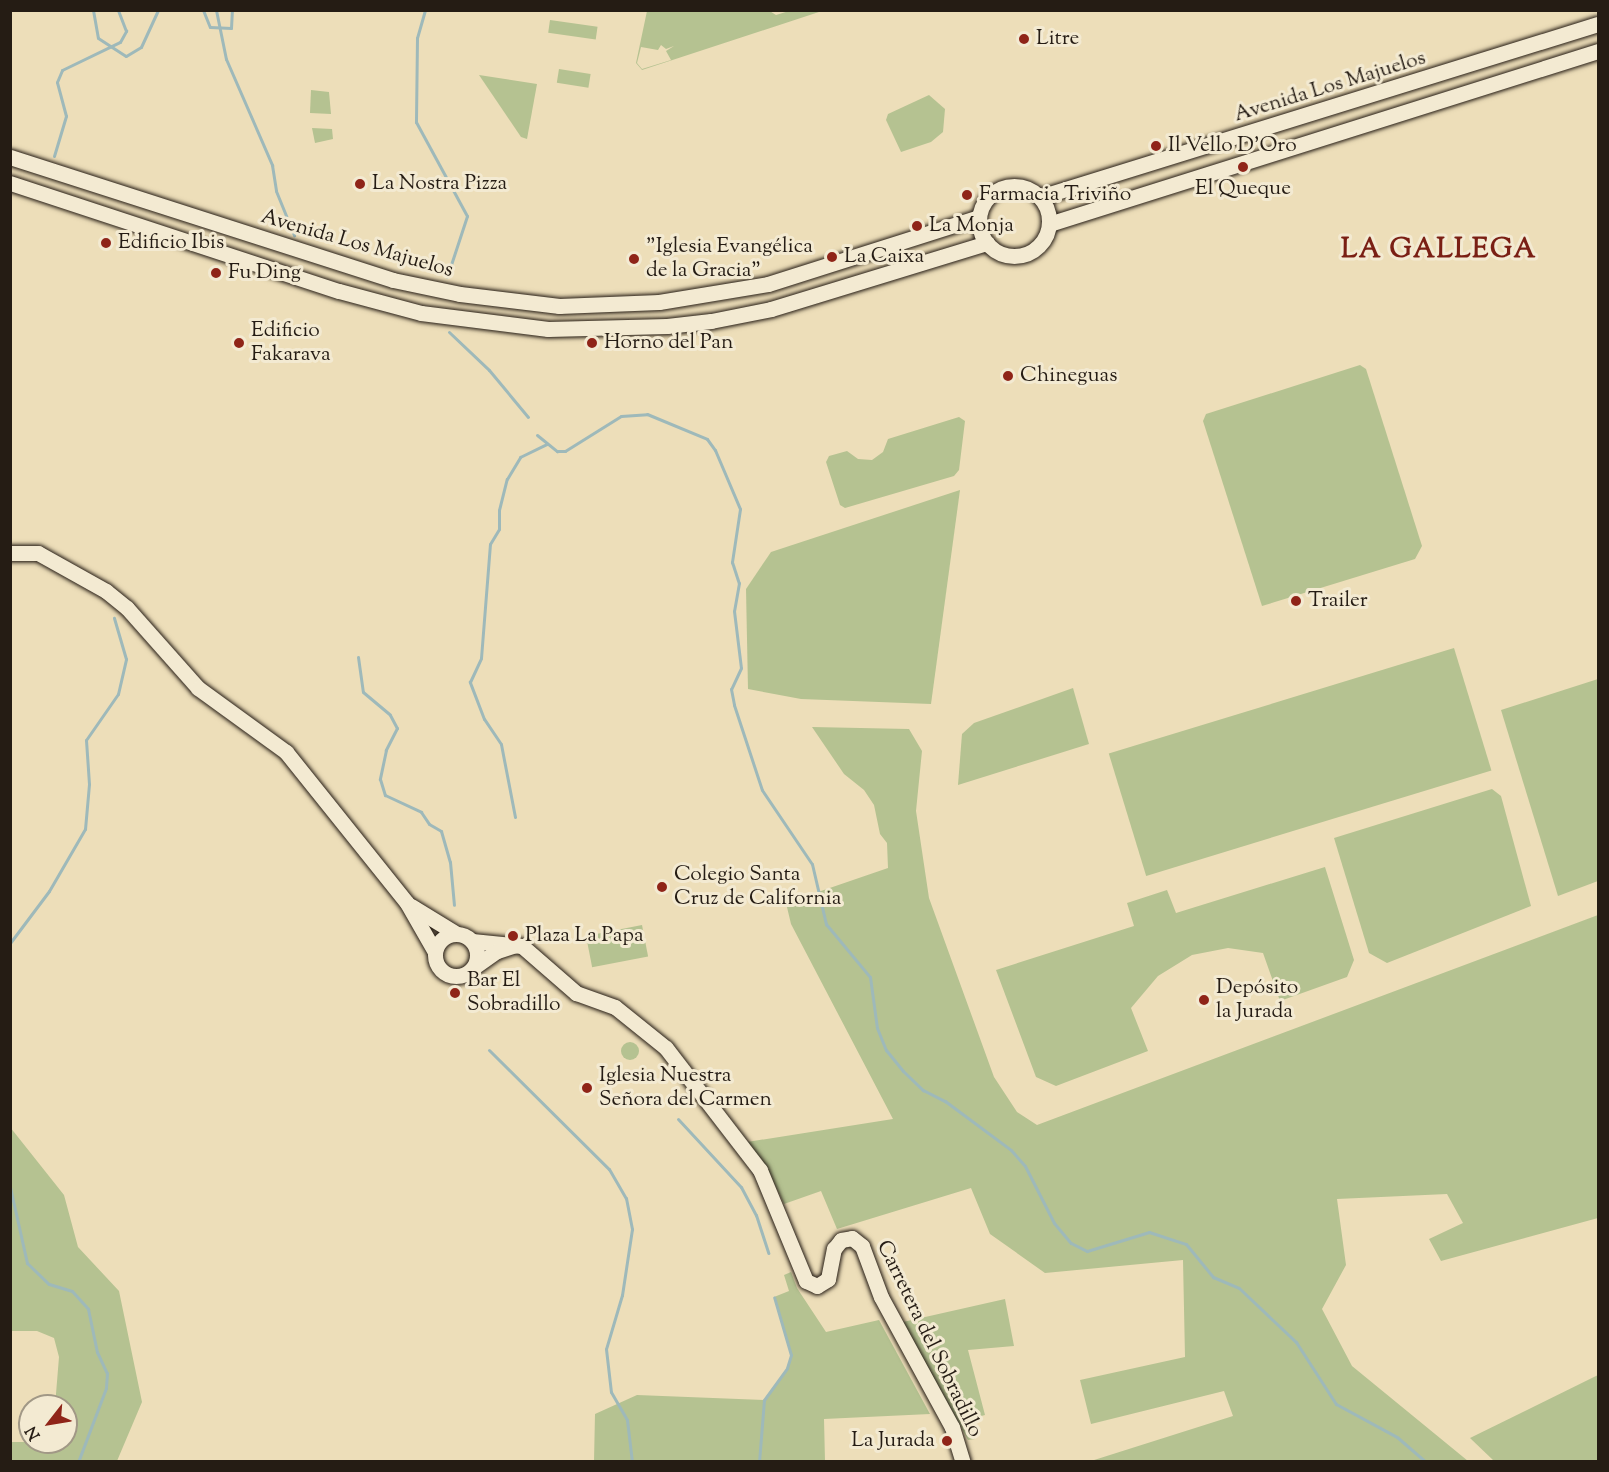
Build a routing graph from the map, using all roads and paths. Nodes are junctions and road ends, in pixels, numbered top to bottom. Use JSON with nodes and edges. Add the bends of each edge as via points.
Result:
{"nodes":[{"id":1,"x":1599,"y":24,"type":"edge"},
{"id":2,"x":1599,"y":51,"type":"edge"},
{"id":3,"x":10,"y":157,"type":"edge"},
{"id":4,"x":10,"y":183,"type":"edge"},
{"id":5,"x":1040,"y":198,"type":"junction"},
{"id":6,"x":979,"y":218,"type":"junction"},
{"id":7,"x":1049,"y":224,"type":"junction"},
{"id":8,"x":987,"y":243,"type":"junction"},
{"id":9,"x":273,"y":244,"type":"junction"},
{"id":10,"x":267,"y":268,"type":"junction"},
{"id":11,"x":10,"y":553,"type":"edge"},
{"id":12,"x":407,"y":903,"type":"junction"},
{"id":13,"x":457,"y":934,"type":"junction"},
{"id":14,"x":472,"y":941,"type":"junction"},
{"id":15,"x":516,"y":945,"type":"junction"},
{"id":16,"x":435,"y":952,"type":"junction"},
{"id":17,"x":474,"y":967,"type":"junction"},
{"id":18,"x":963,"y":1461,"type":"edge"}],
"edges":[{"from":1,"to":5,"type":"street","name":"Avenida Los Majuelos"},
{"from":2,"to":7,"type":"street"},
{"from":3,"to":9,"type":"street","name":"Avenida Los Majuelos"},
{"from":4,"to":10,"type":"street"},
{"from":5,"to":6,"type":"street","via":[[1020,185],[1002,188],[990,195]]},
{"from":5,"to":7,"type":"street"},
{"from":6,"to":8,"type":"street"},
{"from":6,"to":9,"type":"street","name":"Avenida Los Majuelos","via":[[768,284],[648,303],[559,306],[460,294],[393,280]]},
{"from":7,"to":8,"type":"street","via":[[1039,246],[1025,254],[1009,255]]},
{"from":8,"to":10,"type":"street","via":[[771,309],[659,326],[503,326],[421,313]]},
{"from":9,"to":10,"type":"street"},
{"from":11,"to":12,"type":"street","via":[[38,553],[73,570],[127,608],[198,688],[299,765]]},
{"from":12,"to":13,"type":"street"},
{"from":12,"to":16,"type":"street"},
{"from":13,"to":14,"type":"street"},
{"from":13,"to":16,"type":"street","via":[[442,940]]},
{"from":14,"to":15,"type":"street","name":"Carretera del Sobradillo"},
{"from":14,"to":17,"type":"street","via":[[477,952]]},
{"from":15,"to":17,"type":"street","via":[[497,951]]},
{"from":15,"to":18,"type":"street","name":"Carretera del Sobradillo","via":[[531,952],[576,993],[628,1015],[666,1048],[760,1170],[806,1281],[817,1286],[828,1280],[834,1249],[841,1240],[852,1238],[862,1246],[880,1297],[952,1427]]},
{"from":16,"to":17,"type":"street","via":[[438,966],[450,976],[466,974]]}]}
